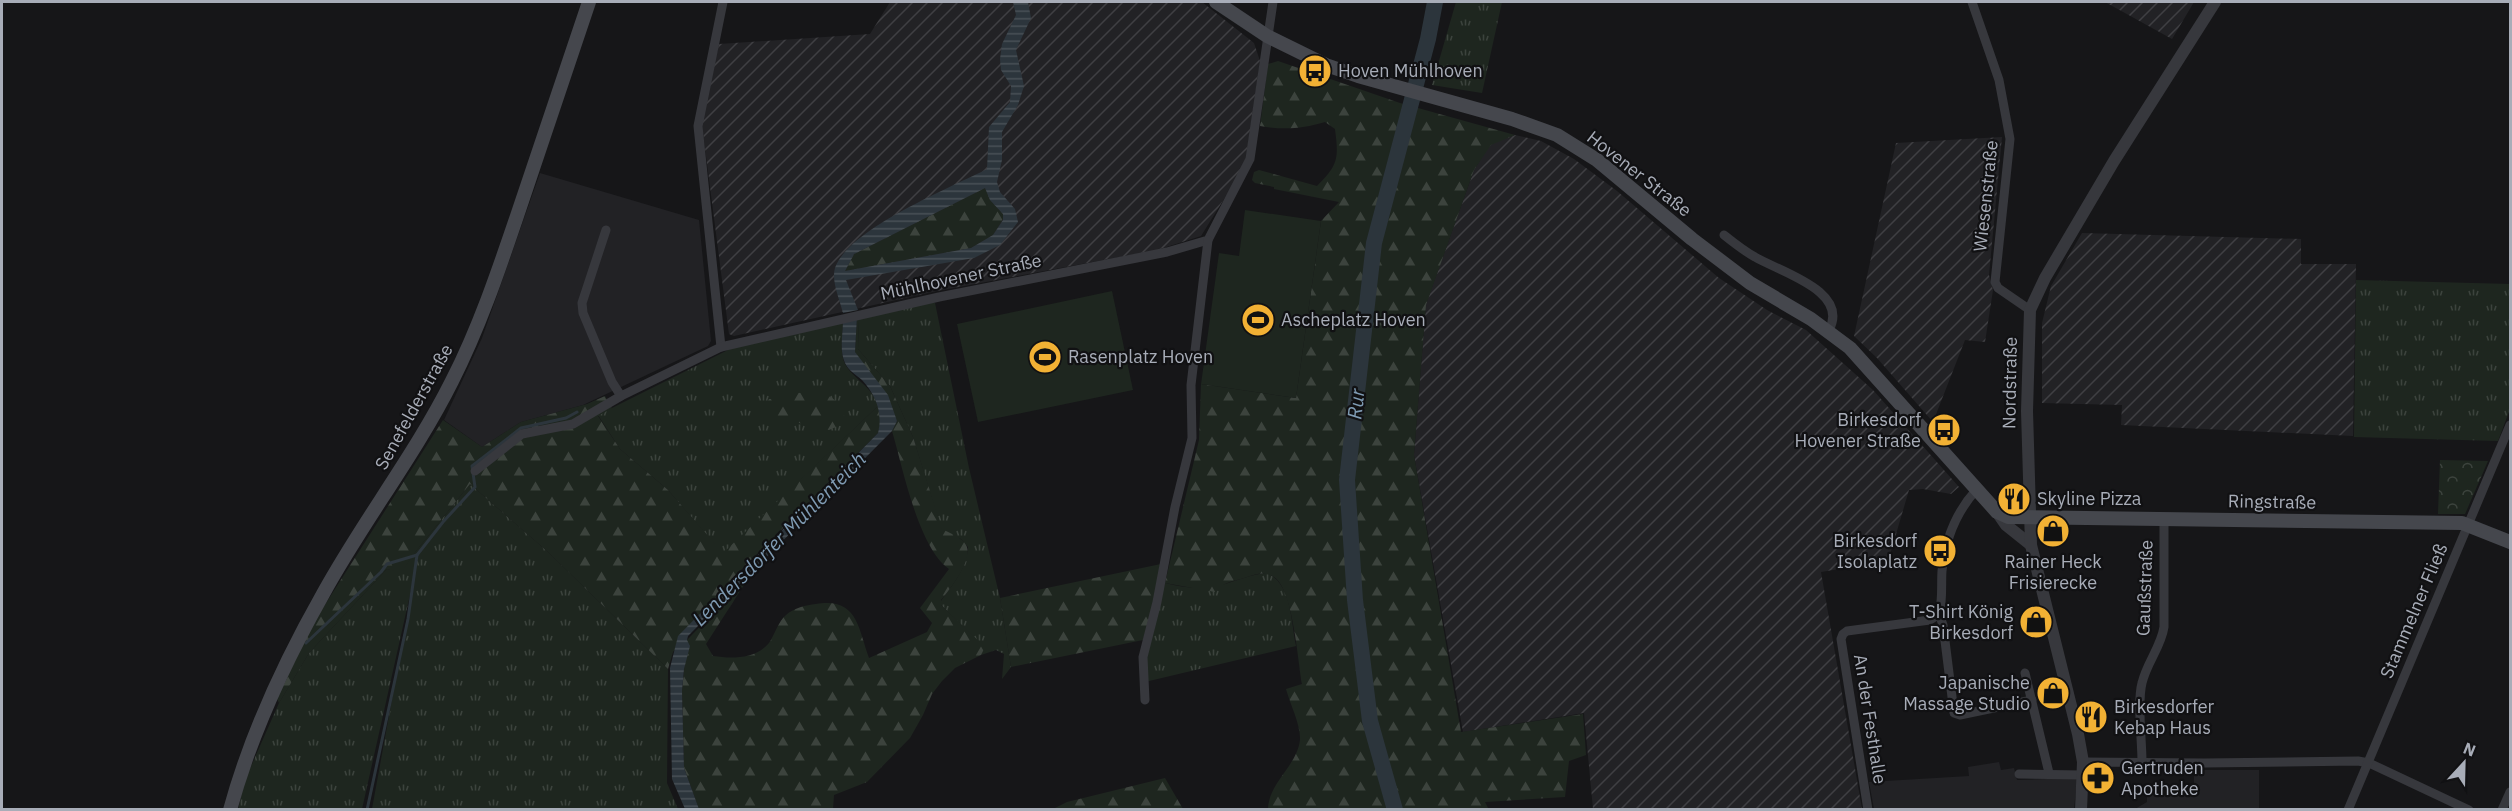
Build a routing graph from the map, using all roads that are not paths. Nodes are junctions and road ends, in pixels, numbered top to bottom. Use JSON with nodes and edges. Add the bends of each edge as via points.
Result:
{"nodes":[{"id":1,"x":589,"y":2,"type":"edge"},
{"id":2,"x":723,"y":2,"type":"edge"},
{"id":3,"x":1216,"y":2,"type":"edge"},
{"id":4,"x":1273,"y":2,"type":"edge"},
{"id":5,"x":1972,"y":2,"type":"edge"},
{"id":6,"x":2215,"y":2,"type":"edge"},
{"id":7,"x":1267,"y":36,"type":"junction"},
{"id":8,"x":606,"y":230,"type":"dead end"},
{"id":9,"x":1724,"y":236,"type":"dead end"},
{"id":10,"x":1208,"y":240,"type":"junction"},
{"id":11,"x":2030,"y":310,"type":"junction"},
{"id":12,"x":1828,"y":330,"type":"junction"},
{"id":13,"x":721,"y":347,"type":"junction"},
{"id":14,"x":621,"y":396,"type":"junction"},
{"id":15,"x":2511,"y":425,"type":"edge"},
{"id":16,"x":475,"y":471,"type":"dead end"},
{"id":17,"x":1977,"y":489,"type":"junction"},
{"id":18,"x":1998,"y":512,"type":"junction"},
{"id":19,"x":2030,"y":519,"type":"junction"},
{"id":20,"x":2164,"y":519,"type":"junction"},
{"id":21,"x":2469,"y":525,"type":"junction"},
{"id":22,"x":2511,"y":542,"type":"edge"},
{"id":23,"x":2031,"y":545,"type":"junction"},
{"id":24,"x":1939,"y":614,"type":"junction"},
{"id":25,"x":2025,"y":673,"type":"dead end"},
{"id":26,"x":1146,"y":700,"type":"dead end"},
{"id":27,"x":2032,"y":700,"type":"junction"},
{"id":28,"x":2083,"y":762,"type":"junction"},
{"id":29,"x":2142,"y":762,"type":"junction"},
{"id":30,"x":2368,"y":763,"type":"junction"},
{"id":31,"x":2049,"y":773,"type":"junction"},
{"id":32,"x":2019,"y":774,"type":"dead end"},
{"id":33,"x":2083,"y":775,"type":"junction"},
{"id":34,"x":2511,"y":792,"type":"edge"},
{"id":35,"x":230,"y":810,"type":"edge"},
{"id":36,"x":1868,"y":810,"type":"edge"},
{"id":37,"x":2081,"y":810,"type":"edge"},
{"id":38,"x":2348,"y":810,"type":"edge"},
{"id":39,"x":2469,"y":810,"type":"edge"},
{"id":40,"x":2502,"y":810,"type":"edge"}],
"edges":[{"from":1,"to":35,"type":"main road","name":"Senefelderstraße","via":[[474,334],[429,424],[323,593],[267,701]]},
{"from":2,"to":13,"type":"street","via":[[698,126]]},
{"from":3,"to":7,"type":"main road","name":"Hovener Straße"},
{"from":4,"to":7,"type":"street"},
{"from":5,"to":11,"type":"street","name":"Wiesenstraße","via":[[1999,80],[2009,131],[1995,282]]},
{"from":6,"to":11,"type":"street","name":"Nordstraße","via":[[2114,160]]},
{"from":7,"to":10,"type":"street","via":[[1250,159]]},
{"from":7,"to":12,"type":"main road","name":"Hovener Straße","via":[[1326,65],[1557,135],[1597,160],[1750,284]]},
{"from":8,"to":14,"type":"street","via":[[582,303]]},
{"from":9,"to":12,"type":"street","via":[[1755,257],[1814,286],[1833,310],[1834,321]]},
{"from":10,"to":13,"type":"street","name":"Mühlhovener Straße"},
{"from":10,"to":26,"type":"street","via":[[1191,385],[1192,438],[1143,657]]},
{"from":11,"to":19,"type":"street","name":"Nordstraße"},
{"from":12,"to":17,"type":"main road","name":"Hovener Straße","via":[[1869,366]]},
{"from":13,"to":14,"type":"street","name":"Mühlhovener Straße"},
{"from":14,"to":16,"type":"street","name":"Mühlhovener Straße","via":[[573,424],[522,434]]},
{"from":15,"to":21,"type":"street","name":"Stammelner Fließ"},
{"from":17,"to":18,"type":"main road","name":"Hovener Straße"},
{"from":17,"to":24,"type":"street","via":[[1952,526],[1942,569]]},
{"from":18,"to":19,"type":"main road","via":[[2015,519]]},
{"from":18,"to":23,"type":"street","via":[[2006,525]]},
{"from":19,"to":20,"type":"main road","name":"Ringstraße"},
{"from":19,"to":23,"type":"street","name":"Nordstraße"},
{"from":20,"to":21,"type":"main road","name":"Ringstraße"},
{"from":20,"to":29,"type":"street","name":"Gaußstraße","via":[[2164,627],[2162,642],[2146,666],[2141,686]]},
{"from":21,"to":22,"type":"main road","name":"Ringstraße"},
{"from":21,"to":30,"type":"street","name":"Stammelner Fließ"},
{"from":23,"to":28,"type":"street","name":"Nordstraße"},
{"from":24,"to":27,"type":"street","via":[[1954,713]]},
{"from":24,"to":36,"type":"street","name":"An der Festhalle","via":[[1930,620],[1842,634]]},
{"from":25,"to":27,"type":"street"},
{"from":27,"to":31,"type":"street"},
{"from":28,"to":29,"type":"street"},
{"from":28,"to":33,"type":"street","name":"Nordstraße"},
{"from":29,"to":30,"type":"street"},
{"from":30,"to":38,"type":"street","name":"Stammelner Fließ"},
{"from":30,"to":39,"type":"street"},
{"from":31,"to":32,"type":"street"},
{"from":31,"to":33,"type":"street"},
{"from":33,"to":37,"type":"street","name":"Nordstraße"},
{"from":34,"to":40,"type":"street"}]}
